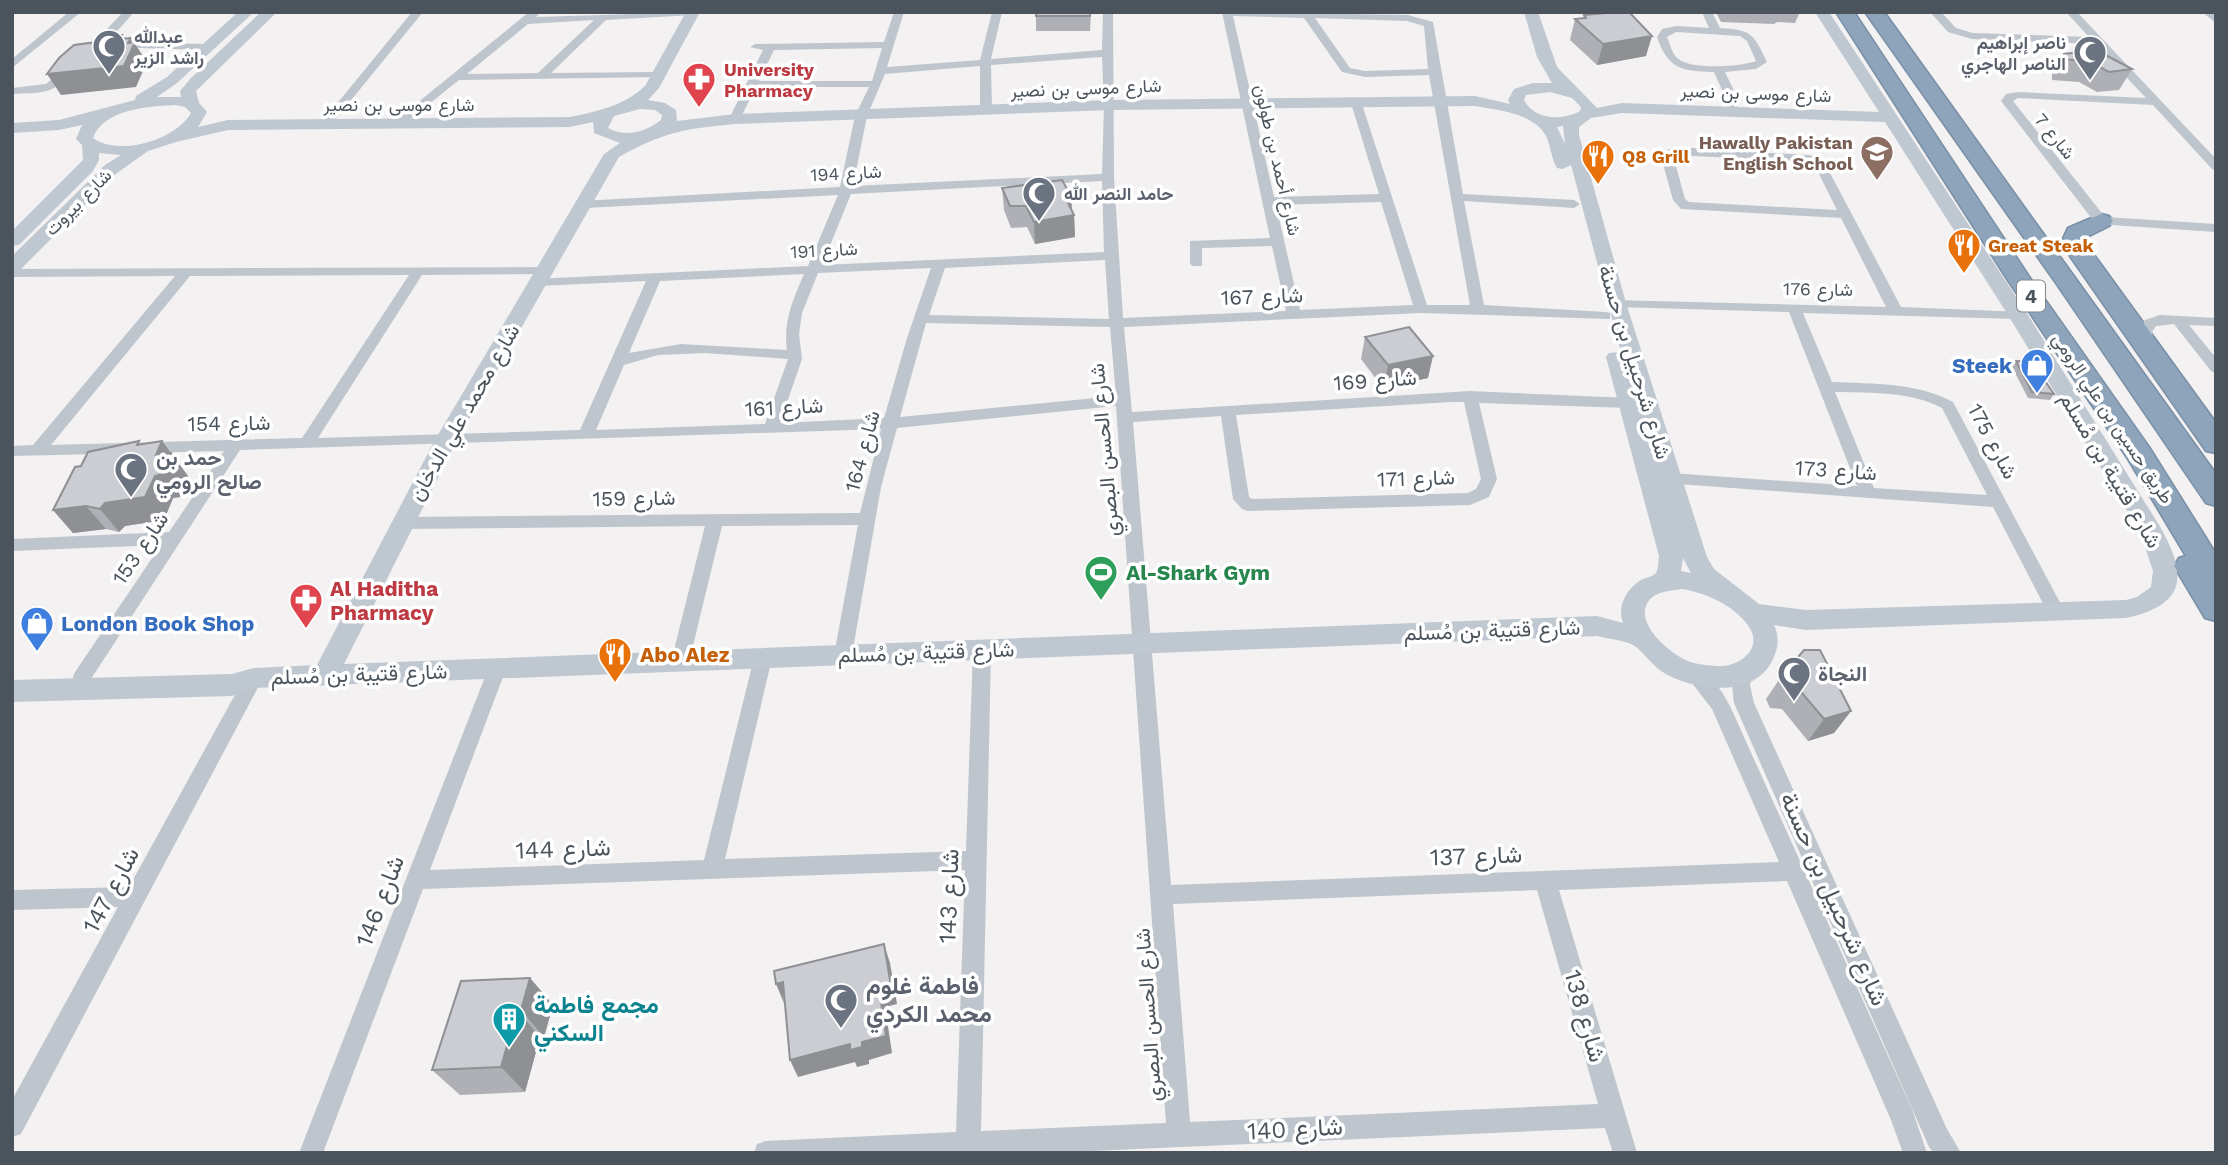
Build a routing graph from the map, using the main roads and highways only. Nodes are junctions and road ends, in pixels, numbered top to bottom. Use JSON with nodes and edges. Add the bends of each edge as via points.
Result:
{"nodes":[{"id":1,"x":1874,"y":12,"type":"edge"},
{"id":2,"x":1831,"y":14,"type":"edge"},
{"id":3,"x":2101,"y":221,"type":"road end"},
{"id":4,"x":2066,"y":280,"type":"junction"},
{"id":5,"x":2021,"y":282,"type":"junction"},
{"id":6,"x":2216,"y":444,"type":"edge"},
{"id":7,"x":2216,"y":467,"type":"edge"},
{"id":8,"x":2216,"y":496,"type":"edge"},
{"id":9,"x":2216,"y":580,"type":"edge"},
{"id":10,"x":2216,"y":609,"type":"edge"}],
"edges":[{"from":1,"to":4,"type":"highway","name":"طريق حسين بن علي الرومي","number":"4"},
{"from":2,"to":5,"type":"highway","name":"طريق حسين بن علي الرومي","number":"4","via":[[1897,91]]},
{"from":3,"to":6,"type":"highway","via":[[2076,233],[2077,249]]},
{"from":4,"to":7,"type":"highway","via":[[2124,345]]},
{"from":4,"to":8,"type":"highway","name":"طريق حسين بن علي الرومي","number":"4"},
{"from":5,"to":9,"type":"highway","name":"طريق حسين بن علي الرومي","number":"4","via":[[2139,454]]},
{"from":5,"to":10,"type":"highway"}]}
